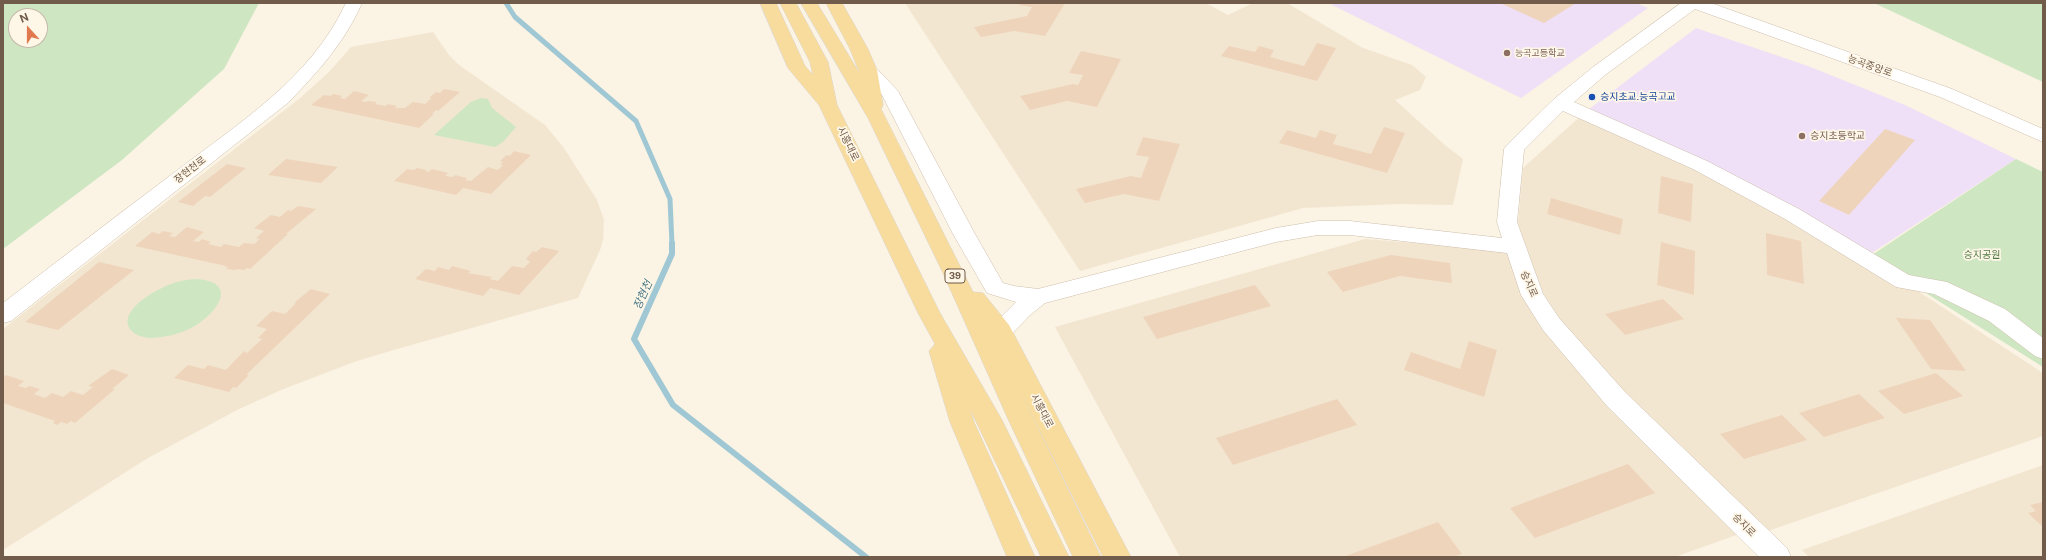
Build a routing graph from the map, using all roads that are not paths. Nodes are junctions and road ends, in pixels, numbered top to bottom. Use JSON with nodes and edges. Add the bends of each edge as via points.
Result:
{"nodes":[{"id":1,"x":354,"y":3,"type":"edge"},
{"id":2,"x":768,"y":3,"type":"edge"},
{"id":3,"x":788,"y":3,"type":"edge"},
{"id":4,"x":809,"y":3,"type":"edge"},
{"id":5,"x":834,"y":3,"type":"edge"},
{"id":6,"x":1693,"y":3,"type":"edge"},
{"id":7,"x":868,"y":70,"type":"junction"},
{"id":8,"x":1561,"y":102,"type":"junction"},
{"id":9,"x":828,"y":105,"type":"junction"},
{"id":10,"x":877,"y":118,"type":"junction"},
{"id":11,"x":2043,"y":136,"type":"edge"},
{"id":12,"x":1515,"y":247,"type":"junction"},
{"id":13,"x":954,"y":273,"type":"junction"},
{"id":14,"x":1038,"y":297,"type":"junction"},
{"id":15,"x":929,"y":313,"type":"junction"},
{"id":16,"x":3,"y":315,"type":"edge"},
{"id":17,"x":1001,"y":331,"type":"junction"},
{"id":18,"x":2043,"y":350,"type":"edge"},
{"id":19,"x":1021,"y":557,"type":"edge"},
{"id":20,"x":1054,"y":557,"type":"edge"},
{"id":21,"x":1087,"y":557,"type":"edge"},
{"id":22,"x":1117,"y":557,"type":"edge"},
{"id":23,"x":1776,"y":557,"type":"edge"}],
"edges":[{"from":1,"to":16,"type":"street","name":"장현천로","via":[[343,27],[323,56],[282,98]]},
{"from":2,"to":9,"type":"main road","name":"시흥대로","via":[[797,68]]},
{"from":3,"to":9,"type":"main road","name":"시흥대로","via":[[819,62]]},
{"from":4,"to":10,"type":"main road","name":"시흥대로","number":"39","via":[[838,56]]},
{"from":5,"to":7,"type":"main road","name":"시흥대로"},
{"from":6,"to":8,"type":"street","name":"승지로"},
{"from":6,"to":11,"type":"street","name":"능곡중앙로","via":[[1946,93]]},
{"from":7,"to":10,"type":"main road","name":"시흥대로"},
{"from":7,"to":14,"type":"street","via":[[888,91],[995,288],[1013,294]]},
{"from":8,"to":12,"type":"street","name":"승지로","via":[[1514,149],[1507,222]]},
{"from":8,"to":18,"type":"street","via":[[1707,169],[1792,214],[1904,282],[1939,287],[1997,315]]},
{"from":9,"to":15,"type":"main road","name":"시흥대로"},
{"from":10,"to":13,"type":"main road","name":"시흥대로","number":"39"},
{"from":12,"to":14,"type":"street","via":[[1350,228],[1318,228],[1276,235]]},
{"from":12,"to":23,"type":"street","name":"승지로","via":[[1532,295],[1551,324],[1580,359],[1616,399]]},
{"from":13,"to":17,"type":"main road","name":"시흥대로"},
{"from":13,"to":21,"type":"main road","name":"시흥대로","number":"39","via":[[1020,419]]},
{"from":14,"to":17,"type":"street"},
{"from":15,"to":19,"type":"main road","name":"시흥대로","via":[[962,422]]},
{"from":15,"to":20,"type":"main road","name":"시흥대로","via":[[993,427]]},
{"from":17,"to":22,"type":"main road","name":"시흥대로"}]}
